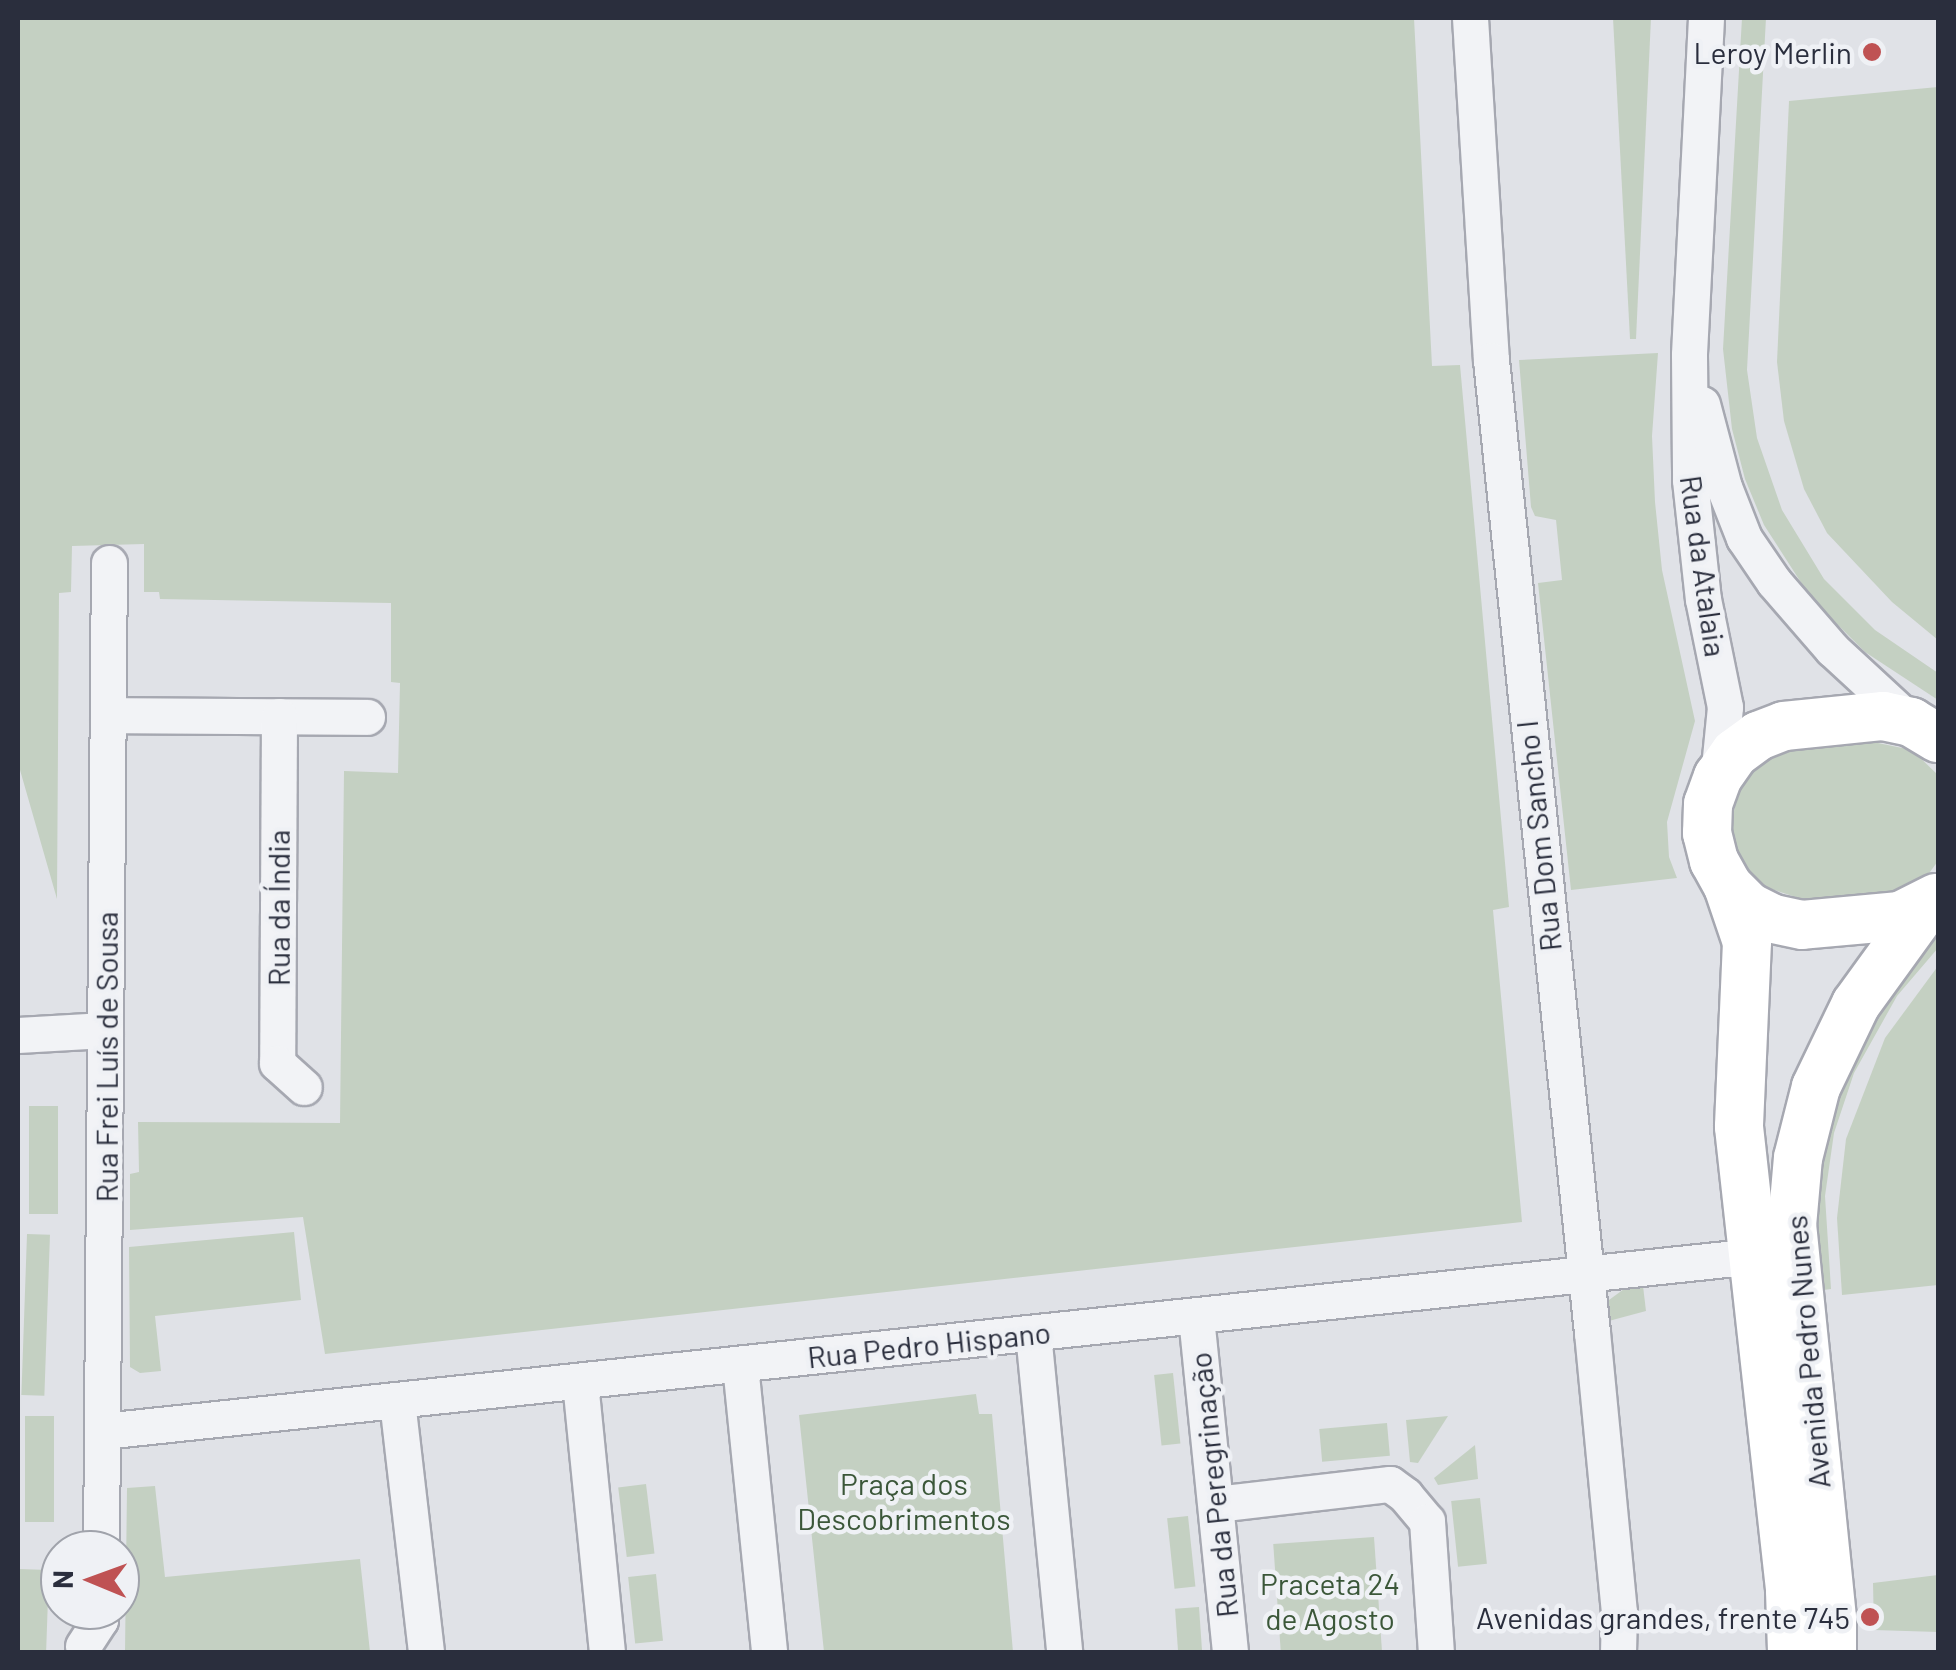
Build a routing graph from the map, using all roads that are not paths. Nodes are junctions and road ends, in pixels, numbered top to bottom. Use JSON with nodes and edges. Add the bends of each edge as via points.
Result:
{"nodes":[{"id":1,"x":1470,"y":18,"type":"edge"},
{"id":2,"x":1706,"y":18,"type":"edge"},
{"id":3,"x":1688,"y":355,"type":"junction"},
{"id":4,"x":109,"y":563,"type":"dead end"},
{"id":5,"x":108,"y":715,"type":"junction"},
{"id":6,"x":279,"y":716,"type":"junction"},
{"id":7,"x":367,"y":717,"type":"dead end"},
{"id":8,"x":1931,"y":733,"type":"edge"},
{"id":9,"x":1718,"y":777,"type":"junction"},
{"id":10,"x":1728,"y":886,"type":"junction"},
{"id":11,"x":1933,"y":901,"type":"edge"},
{"id":12,"x":105,"y":1030,"type":"junction"},
{"id":13,"x":18,"y":1035,"type":"edge"},
{"id":14,"x":304,"y":1087,"type":"dead end"},
{"id":15,"x":1754,"y":1256,"type":"junction"},
{"id":16,"x":1586,"y":1273,"type":"junction"},
{"id":17,"x":1196,"y":1317,"type":"junction"},
{"id":18,"x":1033,"y":1332,"type":"junction"},
{"id":19,"x":740,"y":1364,"type":"junction"},
{"id":20,"x":580,"y":1382,"type":"junction"},
{"id":21,"x":397,"y":1401,"type":"junction"},
{"id":22,"x":104,"y":1431,"type":"junction"},
{"id":23,"x":1216,"y":1504,"type":"junction"},
{"id":24,"x":102,"y":1530,"type":"edge"},
{"id":25,"x":93,"y":1630,"type":"edge"},
{"id":26,"x":83,"y":1646,"type":"dead end"},
{"id":27,"x":426,"y":1652,"type":"edge"},
{"id":28,"x":607,"y":1652,"type":"edge"},
{"id":29,"x":769,"y":1652,"type":"edge"},
{"id":30,"x":1064,"y":1652,"type":"edge"},
{"id":31,"x":1230,"y":1652,"type":"edge"},
{"id":32,"x":1436,"y":1652,"type":"edge"},
{"id":33,"x":1618,"y":1652,"type":"edge"},
{"id":34,"x":1792,"y":1652,"type":"edge"},
{"id":35,"x":1832,"y":1652,"type":"edge"}],
"edges":[{"from":1,"to":16,"type":"street","name":"Rua Dom Sancho I","via":[[1490,344]]},
{"from":2,"to":3,"type":"street","name":"Rua da Atalaia"},
{"from":3,"to":8,"type":"street","name":"Rua da Atalaia","via":[[1744,538],[1832,648]]},
{"from":3,"to":9,"type":"street","name":"Rua da Atalaia","via":[[1690,480],[1724,707]]},
{"from":4,"to":5,"type":"street","name":"Rua Frei Luís de Sousa"},
{"from":5,"to":6,"type":"street"},
{"from":5,"to":12,"type":"street","name":"Rua Frei Luís de Sousa"},
{"from":6,"to":7,"type":"street"},
{"from":6,"to":14,"type":"street","name":"Rua da Índia","via":[[277,1063]]},
{"from":8,"to":9,"type":"street","via":[[1882,716],[1784,726],[1735,753]]},
{"from":9,"to":10,"type":"street","name":"Avenida Pedro Nunes","via":[[1707,833]]},
{"from":10,"to":11,"type":"street","via":[[1748,906],[1802,925],[1900,916]]},
{"from":10,"to":15,"type":"street","name":"Avenida Pedro Nunes","via":[[1747,942],[1739,1113]]},
{"from":11,"to":35,"type":"street","name":"Avenida Pedro Nunes","via":[[1856,1004],[1816,1087],[1798,1158],[1792,1226]]},
{"from":12,"to":13,"type":"street"},
{"from":12,"to":22,"type":"street","name":"Rua Frei Luís de Sousa"},
{"from":15,"to":16,"type":"street","name":"Rua Pedro Hispano"},
{"from":15,"to":34,"type":"street","name":"Avenida Pedro Nunes"},
{"from":16,"to":17,"type":"street","name":"Rua Pedro Hispano"},
{"from":16,"to":33,"type":"street","name":"Rua Dom Sancho I"},
{"from":17,"to":18,"type":"street","name":"Rua Pedro Hispano"},
{"from":17,"to":23,"type":"street","name":"Rua da Peregrinação"},
{"from":18,"to":19,"type":"street","name":"Rua Pedro Hispano"},
{"from":18,"to":30,"type":"street"},
{"from":19,"to":20,"type":"street","name":"Rua Pedro Hispano"},
{"from":19,"to":29,"type":"street"},
{"from":20,"to":21,"type":"street","name":"Rua Pedro Hispano"},
{"from":20,"to":28,"type":"street"},
{"from":21,"to":22,"type":"street","name":"Rua Pedro Hispano"},
{"from":21,"to":27,"type":"street"},
{"from":22,"to":24,"type":"street","name":"Rua Frei Luís de Sousa"},
{"from":23,"to":31,"type":"street","name":"Rua da Peregrinação"},
{"from":23,"to":32,"type":"street","via":[[1390,1484],[1427,1521]]},
{"from":25,"to":26,"type":"street"}]}
